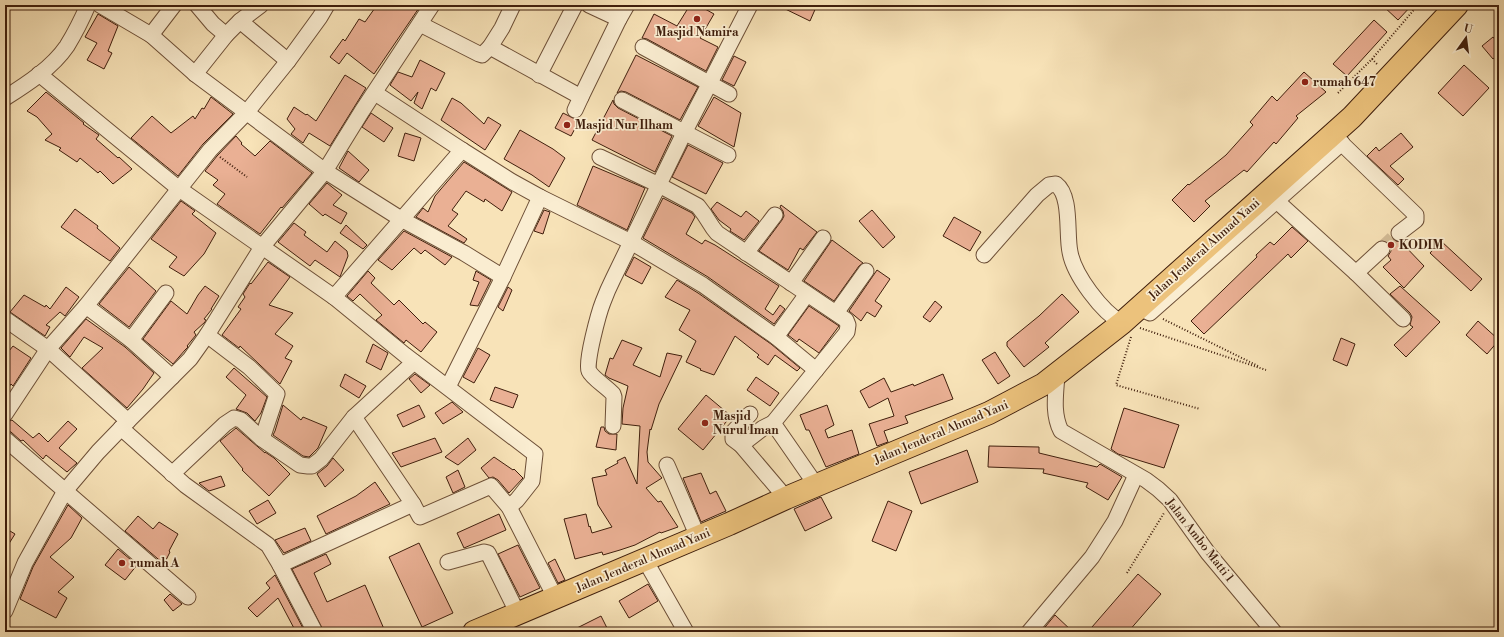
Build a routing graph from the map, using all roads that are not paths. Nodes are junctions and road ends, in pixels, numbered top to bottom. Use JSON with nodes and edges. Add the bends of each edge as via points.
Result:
{"nodes":[{"id":1,"x":88,"y":5,"type":"edge"},
{"id":2,"x":100,"y":5,"type":"edge"},
{"id":3,"x":174,"y":5,"type":"edge"},
{"id":4,"x":197,"y":5,"type":"edge"},
{"id":5,"x":261,"y":5,"type":"edge"},
{"id":6,"x":327,"y":5,"type":"edge"},
{"id":7,"x":432,"y":5,"type":"edge"},
{"id":8,"x":513,"y":5,"type":"edge"},
{"id":9,"x":575,"y":5,"type":"edge"},
{"id":10,"x":589,"y":5,"type":"edge"},
{"id":11,"x":627,"y":5,"type":"edge"},
{"id":12,"x":750,"y":5,"type":"edge"},
{"id":13,"x":1457,"y":5,"type":"edge"},
{"id":14,"x":619,"y":19,"type":"junction"},
{"id":15,"x":240,"y":21,"type":"junction"},
{"id":16,"x":420,"y":24,"type":"junction"},
{"id":17,"x":151,"y":35,"type":"junction"},
{"id":18,"x":226,"y":35,"type":"junction"},
{"id":19,"x":490,"y":47,"type":"junction"},
{"id":20,"x":643,"y":47,"type":"dead end"},
{"id":21,"x":288,"y":61,"type":"junction"},
{"id":22,"x":39,"y":74,"type":"junction"},
{"id":23,"x":195,"y":74,"type":"junction"},
{"id":24,"x":539,"y":75,"type":"junction"},
{"id":25,"x":709,"y":83,"type":"junction"},
{"id":26,"x":375,"y":93,"type":"junction"},
{"id":27,"x":729,"y":94,"type":"dead end"},
{"id":28,"x":5,"y":98,"type":"edge"},
{"id":29,"x":622,"y":100,"type":"dead end"},
{"id":30,"x":247,"y":112,"type":"junction"},
{"id":31,"x":684,"y":133,"type":"junction"},
{"id":32,"x":1337,"y":139,"type":"junction"},
{"id":33,"x":462,"y":150,"type":"junction"},
{"id":34,"x":728,"y":154,"type":"dead end"},
{"id":35,"x":600,"y":157,"type":"dead end"},
{"id":36,"x":325,"y":171,"type":"junction"},
{"id":37,"x":659,"y":185,"type":"junction"},
{"id":38,"x":178,"y":188,"type":"junction"},
{"id":39,"x":540,"y":197,"type":"junction"},
{"id":40,"x":1271,"y":197,"type":"junction"},
{"id":41,"x":775,"y":215,"type":"dead end"},
{"id":42,"x":401,"y":219,"type":"junction"},
{"id":43,"x":1400,"y":233,"type":"tunnel mouth"},
{"id":44,"x":823,"y":238,"type":"dead end"},
{"id":45,"x":631,"y":242,"type":"junction"},
{"id":46,"x":262,"y":247,"type":"junction"},
{"id":47,"x":1382,"y":249,"type":"tunnel mouth"},
{"id":48,"x":746,"y":253,"type":"junction"},
{"id":49,"x":984,"y":255,"type":"dead end"},
{"id":50,"x":866,"y":271,"type":"dead end"},
{"id":51,"x":1356,"y":273,"type":"junction"},
{"id":52,"x":503,"y":277,"type":"junction"},
{"id":53,"x":791,"y":283,"type":"junction"},
{"id":54,"x":166,"y":293,"type":"dead end"},
{"id":55,"x":808,"y":294,"type":"junction"},
{"id":56,"x":334,"y":297,"type":"junction"},
{"id":57,"x":86,"y":306,"type":"junction"},
{"id":58,"x":836,"y":314,"type":"junction"},
{"id":59,"x":1136,"y":318,"type":"junction"},
{"id":60,"x":5,"y":319,"type":"edge"},
{"id":61,"x":1403,"y":319,"type":"dead end"},
{"id":62,"x":207,"y":335,"type":"junction"},
{"id":63,"x":776,"y":337,"type":"junction"},
{"id":64,"x":131,"y":340,"type":"junction"},
{"id":65,"x":48,"y":349,"type":"junction"},
{"id":66,"x":414,"y":362,"type":"junction"},
{"id":67,"x":816,"y":370,"type":"junction"},
{"id":68,"x":1057,"y":374,"type":"junction"},
{"id":69,"x":172,"y":377,"type":"junction"},
{"id":70,"x":448,"y":387,"type":"junction"},
{"id":71,"x":5,"y":414,"type":"edge"},
{"id":72,"x":750,"y":414,"type":"dead end"},
{"id":73,"x":354,"y":417,"type":"junction"},
{"id":74,"x":774,"y":423,"type":"junction"},
{"id":75,"x":124,"y":425,"type":"junction"},
{"id":76,"x":613,"y":426,"type":"dead end"},
{"id":77,"x":262,"y":439,"type":"junction"},
{"id":78,"x":5,"y":440,"type":"edge"},
{"id":79,"x":741,"y":445,"type":"junction"},
{"id":80,"x":667,"y":466,"type":"dead end"},
{"id":81,"x":172,"y":474,"type":"junction"},
{"id":82,"x":1136,"y":475,"type":"junction"},
{"id":83,"x":816,"y":485,"type":"junction"},
{"id":84,"x":65,"y":491,"type":"junction"},
{"id":85,"x":786,"y":498,"type":"junction"},
{"id":86,"x":413,"y":504,"type":"junction"},
{"id":87,"x":509,"y":507,"type":"junction"},
{"id":88,"x":698,"y":537,"type":"junction"},
{"id":89,"x":645,"y":560,"type":"junction"},
{"id":90,"x":448,"y":562,"type":"dead end"},
{"id":91,"x":280,"y":565,"type":"junction"},
{"id":92,"x":11,"y":588,"type":"edge"},
{"id":93,"x":188,"y":597,"type":"dead end"},
{"id":94,"x":555,"y":597,"type":"junction"},
{"id":95,"x":5,"y":611,"type":"edge"},
{"id":96,"x":518,"y":614,"type":"junction"},
{"id":97,"x":315,"y":632,"type":"edge"},
{"id":98,"x":474,"y":632,"type":"edge"},
{"id":99,"x":686,"y":632,"type":"edge"},
{"id":100,"x":1029,"y":632,"type":"edge"},
{"id":101,"x":1274,"y":632,"type":"edge"}],
"edges":[{"from":1,"to":22,"type":"street","via":[[66,47]]},
{"from":2,"to":17,"type":"street"},
{"from":3,"to":17,"type":"street"},
{"from":4,"to":18,"type":"street"},
{"from":5,"to":15,"type":"street"},
{"from":6,"to":21,"type":"street"},
{"from":7,"to":16,"type":"street"},
{"from":8,"to":19,"type":"street"},
{"from":9,"to":24,"type":"street"},
{"from":10,"to":14,"type":"street"},
{"from":11,"to":14,"type":"street"},
{"from":12,"to":25,"type":"street"},
{"from":13,"to":32,"type":"highway","name":"Jalan Jenderal Ahmad Yani","via":[[1367,102]]},
{"from":14,"to":24,"type":"street","via":[[578,104]]},
{"from":15,"to":18,"type":"street"},
{"from":15,"to":21,"type":"street"},
{"from":16,"to":19,"type":"street","via":[[479,54],[483,55]]},
{"from":16,"to":26,"type":"street"},
{"from":17,"to":23,"type":"street"},
{"from":18,"to":23,"type":"street"},
{"from":19,"to":24,"type":"street"},
{"from":20,"to":25,"type":"street"},
{"from":21,"to":30,"type":"street"},
{"from":22,"to":28,"type":"street"},
{"from":22,"to":38,"type":"street"},
{"from":23,"to":30,"type":"street"},
{"from":25,"to":27,"type":"street"},
{"from":25,"to":31,"type":"street"},
{"from":26,"to":33,"type":"street"},
{"from":26,"to":36,"type":"street"},
{"from":29,"to":31,"type":"street"},
{"from":30,"to":36,"type":"street"},
{"from":30,"to":38,"type":"street"},
{"from":31,"to":34,"type":"street"},
{"from":31,"to":37,"type":"street"},
{"from":32,"to":40,"type":"highway","name":"Jalan Jenderal Ahmad Yani"},
{"from":32,"to":43,"type":"street","via":[[1416,215],[1416,220]]},
{"from":33,"to":39,"type":"street"},
{"from":33,"to":42,"type":"street"},
{"from":35,"to":37,"type":"street"},
{"from":36,"to":42,"type":"street"},
{"from":36,"to":46,"type":"street"},
{"from":37,"to":45,"type":"street"},
{"from":37,"to":48,"type":"street","via":[[698,206],[714,230]]},
{"from":38,"to":46,"type":"street"},
{"from":38,"to":57,"type":"street"},
{"from":39,"to":45,"type":"street"},
{"from":39,"to":52,"type":"street"},
{"from":40,"to":51,"type":"street"},
{"from":40,"to":59,"type":"highway","name":"Jalan Jenderal Ahmad Yani"},
{"from":41,"to":48,"type":"street"},
{"from":42,"to":52,"type":"street"},
{"from":42,"to":56,"type":"street"},
{"from":44,"to":53,"type":"street"},
{"from":45,"to":63,"type":"street","via":[[703,285]]},
{"from":45,"to":76,"type":"street","via":[[602,303],[588,364],[589,372],[613,394]]},
{"from":46,"to":56,"type":"street"},
{"from":46,"to":62,"type":"street"},
{"from":47,"to":51,"type":"street"},
{"from":48,"to":53,"type":"street"},
{"from":49,"to":59,"type":"street","via":[[1037,195],[1049,185],[1056,184],[1064,194],[1070,252],[1080,277],[1115,319]]},
{"from":50,"to":58,"type":"street"},
{"from":51,"to":61,"type":"street"},
{"from":52,"to":70,"type":"street"},
{"from":53,"to":55,"type":"street"},
{"from":54,"to":64,"type":"street"},
{"from":55,"to":58,"type":"street"},
{"from":55,"to":63,"type":"street"},
{"from":56,"to":66,"type":"street"},
{"from":57,"to":64,"type":"street"},
{"from":57,"to":65,"type":"street"},
{"from":58,"to":67,"type":"street","via":[[846,320],[848,330]]},
{"from":59,"to":68,"type":"highway","name":"Jalan Jenderal Ahmad Yani"},
{"from":60,"to":65,"type":"street"},
{"from":62,"to":69,"type":"street","via":[[190,359]]},
{"from":62,"to":77,"type":"street","via":[[249,367],[277,394]]},
{"from":63,"to":67,"type":"street"},
{"from":64,"to":69,"type":"street"},
{"from":65,"to":71,"type":"street"},
{"from":65,"to":75,"type":"street"},
{"from":66,"to":70,"type":"street"},
{"from":66,"to":73,"type":"street"},
{"from":67,"to":74,"type":"street"},
{"from":68,"to":82,"type":"street","name":"Jalan Ambo Matti 1","via":[[1055,409],[1061,431]]},
{"from":68,"to":83,"type":"highway","name":"Jalan Jenderal Ahmad Yani","via":[[1044,384],[989,413]]},
{"from":69,"to":75,"type":"street"},
{"from":70,"to":87,"type":"street","via":[[535,454],[532,481]]},
{"from":72,"to":79,"type":"street","via":[[733,432],[733,438]]},
{"from":73,"to":77,"type":"street","via":[[321,459],[312,466],[300,465]]},
{"from":73,"to":86,"type":"street"},
{"from":74,"to":79,"type":"street"},
{"from":74,"to":83,"type":"street"},
{"from":75,"to":81,"type":"street"},
{"from":75,"to":84,"type":"street"},
{"from":77,"to":81,"type":"street","via":[[241,420],[234,418]]},
{"from":78,"to":84,"type":"street"},
{"from":79,"to":85,"type":"street"},
{"from":80,"to":88,"type":"street"},
{"from":81,"to":91,"type":"street","via":[[266,542]]},
{"from":82,"to":100,"type":"street","via":[[1115,521],[1092,557]]},
{"from":82,"to":101,"type":"street","name":"Jalan Ambo Matti 1","via":[[1170,500],[1208,553]]},
{"from":83,"to":85,"type":"highway","name":"Jalan Jenderal Ahmad Yani"},
{"from":84,"to":92,"type":"street"},
{"from":84,"to":93,"type":"street"},
{"from":85,"to":88,"type":"highway","name":"Jalan Jenderal Ahmad Yani"},
{"from":86,"to":87,"type":"street","via":[[420,517],[491,486]]},
{"from":86,"to":91,"type":"street"},
{"from":87,"to":94,"type":"street"},
{"from":88,"to":89,"type":"highway","name":"Jalan Jenderal Ahmad Yani"},
{"from":89,"to":94,"type":"highway","name":"Jalan Jenderal Ahmad Yani"},
{"from":89,"to":99,"type":"street"},
{"from":90,"to":96,"type":"street","via":[[488,553]]},
{"from":91,"to":97,"type":"street"},
{"from":92,"to":95,"type":"street"},
{"from":94,"to":96,"type":"highway","name":"Jalan Jenderal Ahmad Yani"},
{"from":96,"to":98,"type":"highway","name":"Jalan Jenderal Ahmad Yani"}]}
